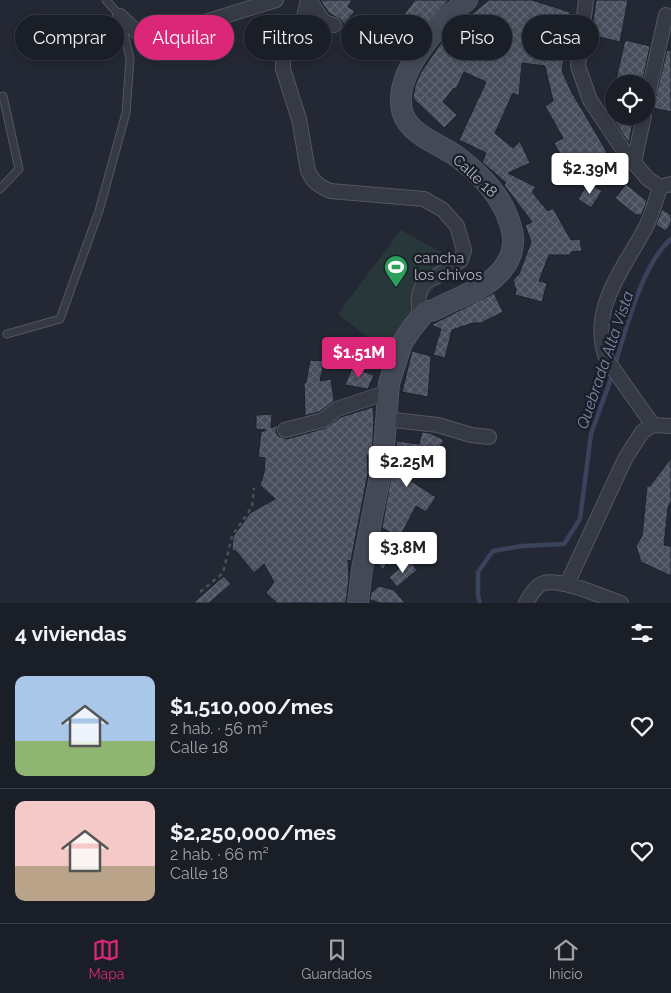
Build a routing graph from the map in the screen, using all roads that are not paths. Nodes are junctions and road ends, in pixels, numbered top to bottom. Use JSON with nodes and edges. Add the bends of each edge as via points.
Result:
{"nodes":[{"id":1,"x":106,"y":0,"type":"edge"},
{"id":2,"x":276,"y":0,"type":"edge"},
{"id":3,"x":308,"y":0,"type":"edge"},
{"id":4,"x":467,"y":0,"type":"edge"},
{"id":5,"x":586,"y":0,"type":"edge"},
{"id":6,"x":119,"y":15,"type":"edge"},
{"id":7,"x":666,"y":15,"type":"dead end"},
{"id":8,"x":124,"y":20,"type":"edge"},
{"id":9,"x":334,"y":25,"type":"dead end"},
{"id":10,"x":124,"y":33,"type":"edge"},
{"id":11,"x":653,"y":75,"type":"edge"},
{"id":12,"x":3,"y":96,"type":"dead end"},
{"id":13,"x":642,"y":125,"type":"edge"},
{"id":14,"x":634,"y":162,"type":"junction"},
{"id":15,"x":665,"y":186,"type":"edge"},
{"id":16,"x":0,"y":189,"type":"edge"},
{"id":17,"x":420,"y":317,"type":"junction"},
{"id":18,"x":7,"y":334,"type":"dead end"},
{"id":19,"x":388,"y":392,"type":"junction"},
{"id":20,"x":385,"y":419,"type":"junction"},
{"id":21,"x":653,"y":425,"type":"junction"},
{"id":22,"x":671,"y":426,"type":"edge"},
{"id":23,"x":285,"y":430,"type":"dead end"},
{"id":24,"x":489,"y":436,"type":"dead end"},
{"id":25,"x":567,"y":584,"type":"junction"},
{"id":26,"x":358,"y":603,"type":"edge"},
{"id":27,"x":526,"y":603,"type":"edge"},
{"id":28,"x":621,"y":603,"type":"edge"}],
"edges":[{"from":1,"to":6,"type":"lane"},
{"from":2,"to":8,"type":"street","via":[[150,39]]},
{"from":3,"to":9,"type":"street","via":[[324,22]]},
{"from":3,"to":17,"type":"street","via":[[302,25],[287,45],[283,69],[299,119],[311,178],[330,191],[424,199],[443,210],[457,226],[464,250],[461,260],[422,285],[417,305]]},
{"from":4,"to":17,"type":"street","name":"Calle 18","via":[[435,31],[415,58],[403,86],[403,114],[414,130],[459,158],[486,182],[508,214],[514,237],[511,257],[488,283]]},
{"from":5,"to":14,"type":"street","via":[[578,66],[590,100]]},
{"from":7,"to":11,"type":"street"},
{"from":10,"to":18,"type":"lane","via":[[130,59],[126,113],[99,211],[60,319]]},
{"from":12,"to":16,"type":"lane","via":[[19,169]]},
{"from":13,"to":14,"type":"street"},
{"from":14,"to":15,"type":"street","via":[[648,179]]},
{"from":15,"to":21,"type":"street","via":[[648,224],[615,278],[606,301],[600,335],[607,360]]},
{"from":17,"to":19,"type":"street","name":"Calle 18","via":[[402,343],[388,382]]},
{"from":19,"to":20,"type":"street","name":"Calle 18"},
{"from":19,"to":23,"type":"street","via":[[337,409],[323,420]]},
{"from":20,"to":24,"type":"street","via":[[438,424]]},
{"from":20,"to":26,"type":"street","name":"Calle 18","via":[[382,460]]},
{"from":21,"to":22,"type":"street"},
{"from":21,"to":25,"type":"street","via":[[642,432],[625,459]]},
{"from":25,"to":27,"type":"street","via":[[544,583],[534,590]]},
{"from":25,"to":28,"type":"street"}]}
